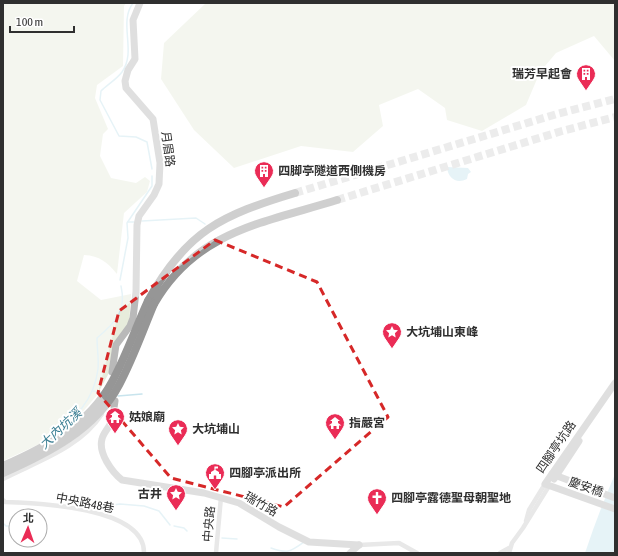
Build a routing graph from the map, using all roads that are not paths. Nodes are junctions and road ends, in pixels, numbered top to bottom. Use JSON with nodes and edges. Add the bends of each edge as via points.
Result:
{"nodes":[{"id":1,"x":140,"y":3,"type":"edge"},
{"id":2,"x":295,"y":193,"type":"tunnel mouth"},
{"id":3,"x":337,"y":200,"type":"tunnel mouth"},
{"id":4,"x":151,"y":302,"type":"junction"},
{"id":5,"x":112,"y":372,"type":"dead end"},
{"id":6,"x":615,"y":383,"type":"edge"},
{"id":7,"x":615,"y":390,"type":"edge"},
{"id":8,"x":115,"y":398,"type":"joint"},
{"id":9,"x":3,"y":466,"type":"edge"},
{"id":10,"x":3,"y":473,"type":"edge"},
{"id":11,"x":554,"y":475,"type":"junction"},
{"id":12,"x":3,"y":478,"type":"edge"},
{"id":13,"x":547,"y":485,"type":"junction"},
{"id":14,"x":221,"y":498,"type":"junction"},
{"id":15,"x":615,"y":498,"type":"edge"},
{"id":16,"x":3,"y":500,"type":"edge"},
{"id":17,"x":615,"y":509,"type":"edge"},
{"id":18,"x":347,"y":545,"type":"junction"},
{"id":19,"x":359,"y":545,"type":"junction"},
{"id":20,"x":509,"y":551,"type":"edge"},
{"id":21,"x":144,"y":553,"type":"edge"},
{"id":22,"x":216,"y":553,"type":"edge"},
{"id":23,"x":350,"y":553,"type":"edge"},
{"id":24,"x":417,"y":553,"type":"edge"},
{"id":25,"x":500,"y":553,"type":"edge"}],
"edges":[{"from":1,"to":5,"type":"street","name":"月眉路","via":[[133,20],[135,59],[125,81],[126,88],[153,119],[160,174],[154,195],[139,216],[133,318],[116,345]]},
{"from":2,"to":4,"type":"highway","via":[[239,211],[207,229],[167,268]]},
{"from":3,"to":4,"type":"highway","via":[[239,230],[209,245],[183,265]]},
{"from":4,"to":9,"type":"highway","bridge":true,"via":[[112,382],[92,409],[50,444]]},
{"from":4,"to":10,"type":"highway","bridge":true,"via":[[119,385],[98,413],[70,439]]},
{"from":6,"to":11,"type":"street","name":"四腳亭坑路"},
{"from":7,"to":11,"type":"street","name":"四腳亭坑路"},
{"from":8,"to":12,"type":"street","via":[[88,430],[68,446]]},
{"from":8,"to":14,"type":"street","name":"瑞竹路","via":[[111,422],[102,438],[101,446],[102,454],[116,476],[122,480]]},
{"from":11,"to":13,"type":"street","name":"四腳亭坑路"},
{"from":11,"to":15,"type":"street","name":"慶安橋"},
{"from":13,"to":17,"type":"street","name":"慶安橋"},
{"from":13,"to":20,"type":"street","name":"四腳亭坑路"},
{"from":14,"to":18,"type":"street","name":"瑞竹路","via":[[250,507],[279,527],[309,542]]},
{"from":14,"to":22,"type":"street","name":"中央路"},
{"from":16,"to":21,"type":"street","name":"中央路48巷","via":[[72,508],[119,520],[141,538],[145,547]]},
{"from":18,"to":19,"type":"street","name":"瑞竹路"},
{"from":18,"to":23,"type":"street"},
{"from":19,"to":23,"type":"street"},
{"from":19,"to":24,"type":"street","name":"瑞竹路","via":[[399,543]]},
{"from":20,"to":25,"type":"street"}]}
